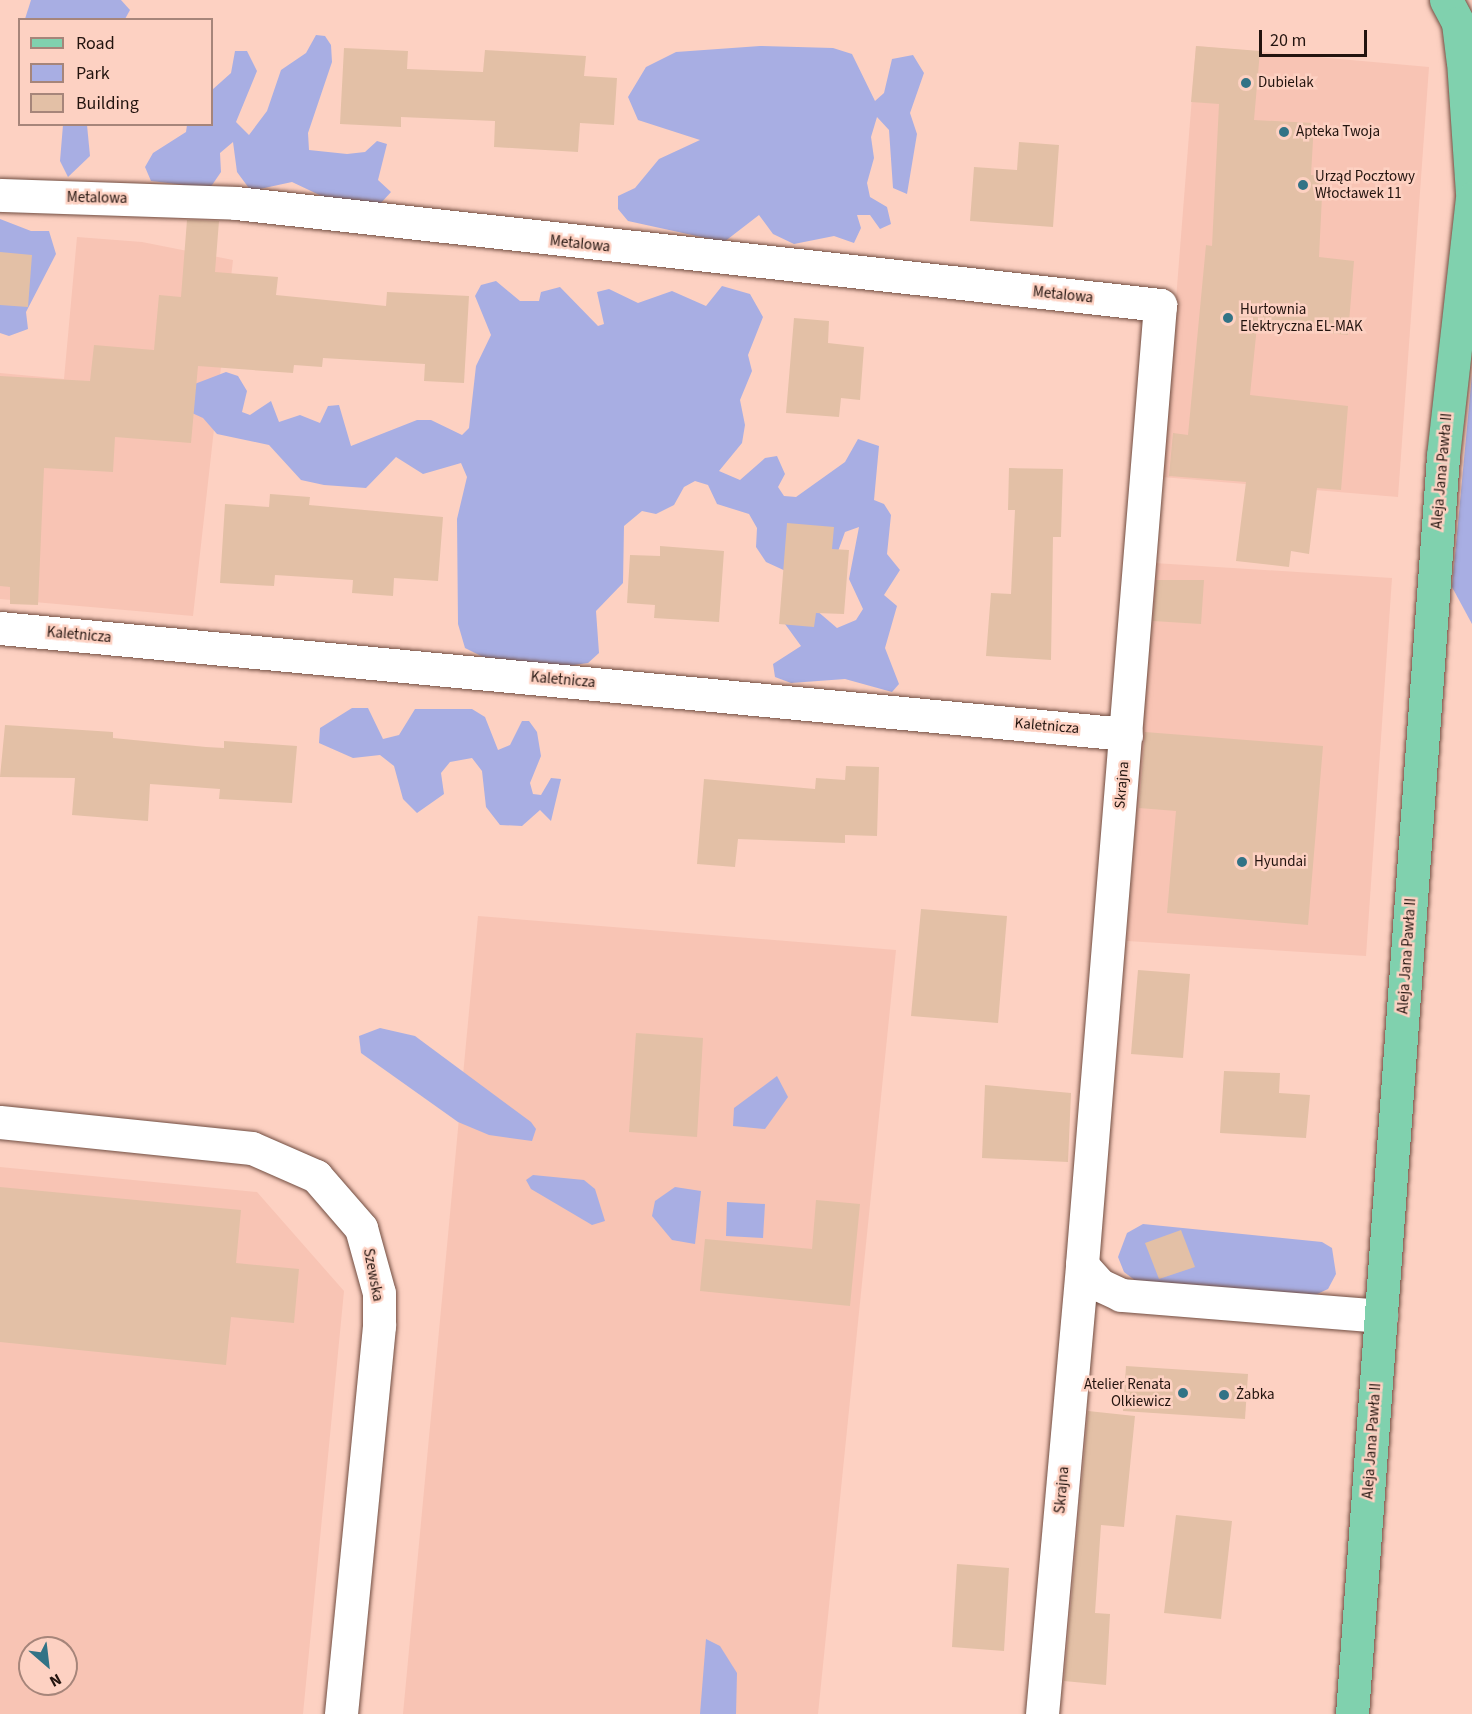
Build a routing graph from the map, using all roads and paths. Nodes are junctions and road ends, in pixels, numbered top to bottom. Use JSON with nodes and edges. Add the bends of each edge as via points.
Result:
{"nodes":[{"id":1,"x":1446,"y":0,"type":"edge"},
{"id":2,"x":1462,"y":0,"type":"edge"},
{"id":3,"x":1472,"y":3,"type":"edge"},
{"id":4,"x":1472,"y":193,"type":"edge"},
{"id":5,"x":0,"y":195,"type":"edge"},
{"id":6,"x":1472,"y":199,"type":"edge"},
{"id":7,"x":1160,"y":305,"type":"joint"},
{"id":8,"x":0,"y":628,"type":"edge"},
{"id":9,"x":1126,"y":734,"type":"junction"},
{"id":10,"x":0,"y":1122,"type":"edge"},
{"id":11,"x":1082,"y":1265,"type":"junction"},
{"id":12,"x":1381,"y":1316,"type":"junction"},
{"id":13,"x":341,"y":1714,"type":"edge"},
{"id":14,"x":1042,"y":1714,"type":"edge"},
{"id":15,"x":1352,"y":1714,"type":"edge"}],
"edges":[{"from":1,"to":4,"type":"main road","via":[[1461,42]]},
{"from":2,"to":3,"type":"main road"},
{"from":5,"to":7,"type":"street","name":"Metalowa","via":[[236,203]]},
{"from":6,"to":12,"type":"main road","name":"Aleja Jana Pawła II","via":[[1443,456]]},
{"from":7,"to":9,"type":"street","name":"Skrajna"},
{"from":8,"to":9,"type":"street","name":"Kaletnicza"},
{"from":9,"to":11,"type":"street","name":"Skrajna"},
{"from":10,"to":13,"type":"street","name":"Szewska","via":[[252,1148],[316,1176],[361,1228],[379,1293],[379,1326]]},
{"from":11,"to":12,"type":"street","via":[[1100,1285],[1120,1295]]},
{"from":11,"to":14,"type":"street","name":"Skrajna"},
{"from":12,"to":15,"type":"main road","name":"Aleja Jana Pawła II"}]}
